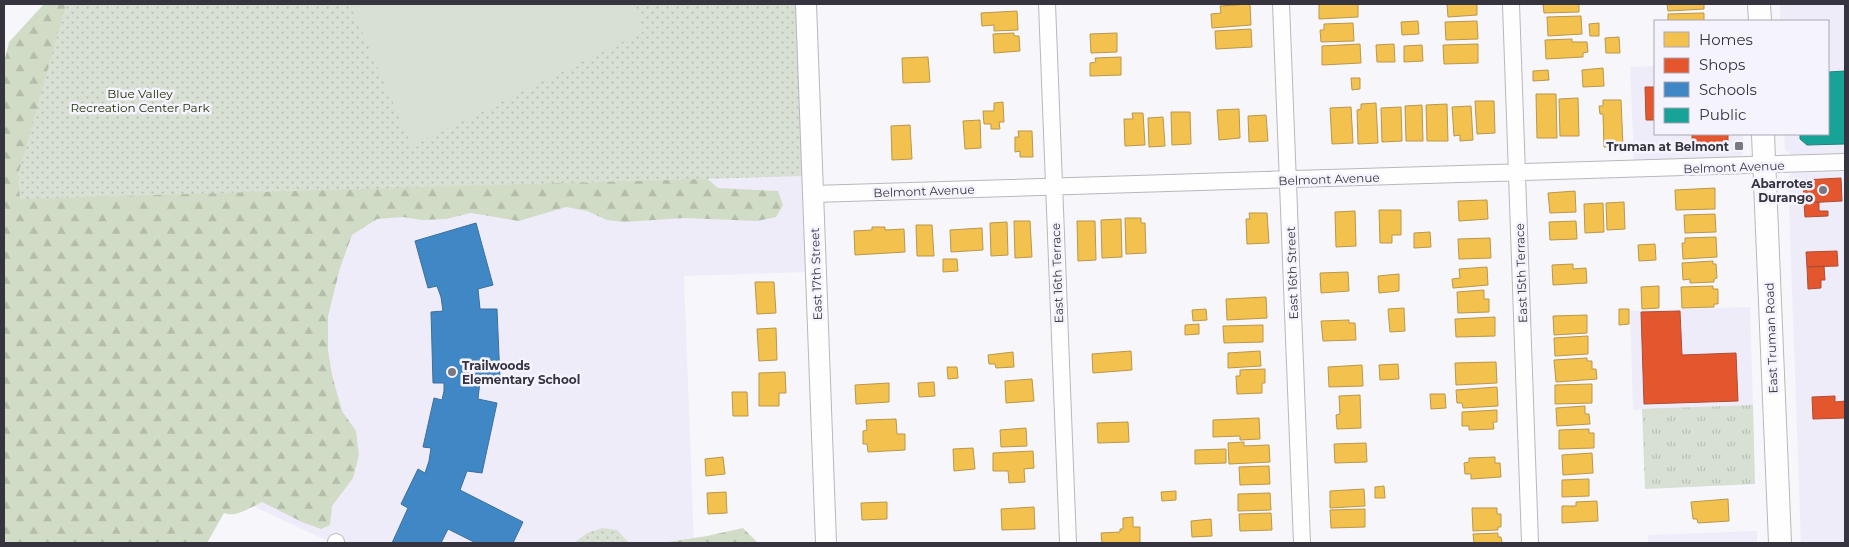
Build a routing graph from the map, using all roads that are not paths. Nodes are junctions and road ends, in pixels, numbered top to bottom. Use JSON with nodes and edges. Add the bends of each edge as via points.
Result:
{"nodes":[{"id":1,"x":806,"y":4,"type":"edge"},
{"id":2,"x":1047,"y":4,"type":"edge"},
{"id":3,"x":1281,"y":4,"type":"edge"},
{"id":4,"x":1511,"y":4,"type":"edge"},
{"id":5,"x":1759,"y":4,"type":"edge"},
{"id":6,"x":1760,"y":20,"type":"edge"},
{"id":7,"x":1763,"y":135,"type":"edge"},
{"id":8,"x":1845,"y":162,"type":"edge"},
{"id":9,"x":1764,"y":166,"type":"junction"},
{"id":10,"x":1518,"y":172,"type":"junction"},
{"id":11,"x":1289,"y":180,"type":"junction"},
{"id":12,"x":1054,"y":188,"type":"junction"},
{"id":13,"x":813,"y":194,"type":"junction"},
{"id":14,"x":826,"y":543,"type":"edge"},
{"id":15,"x":1068,"y":543,"type":"edge"},
{"id":16,"x":1302,"y":543,"type":"edge"},
{"id":17,"x":1530,"y":543,"type":"edge"},
{"id":18,"x":1780,"y":543,"type":"edge"}],
"edges":[{"from":1,"to":13,"type":"street","name":"East 17th Street"},
{"from":2,"to":12,"type":"street","name":"East 16th Terrace"},
{"from":3,"to":11,"type":"street","name":"East 16th Street"},
{"from":4,"to":10,"type":"street","name":"East 15th Terrace"},
{"from":5,"to":6,"type":"main road"},
{"from":7,"to":9,"type":"main road","name":"East Truman Road"},
{"from":8,"to":9,"type":"street","name":"Belmont Avenue"},
{"from":9,"to":10,"type":"street","name":"Belmont Avenue"},
{"from":9,"to":18,"type":"main road","name":"East Truman Road"},
{"from":10,"to":11,"type":"street","name":"Belmont Avenue"},
{"from":10,"to":17,"type":"street","name":"East 15th Terrace"},
{"from":11,"to":12,"type":"street","name":"Belmont Avenue"},
{"from":11,"to":16,"type":"street","name":"East 16th Street"},
{"from":12,"to":13,"type":"street","name":"Belmont Avenue"},
{"from":12,"to":15,"type":"street","name":"East 16th Terrace"},
{"from":13,"to":14,"type":"street","name":"East 17th Street"}]}
